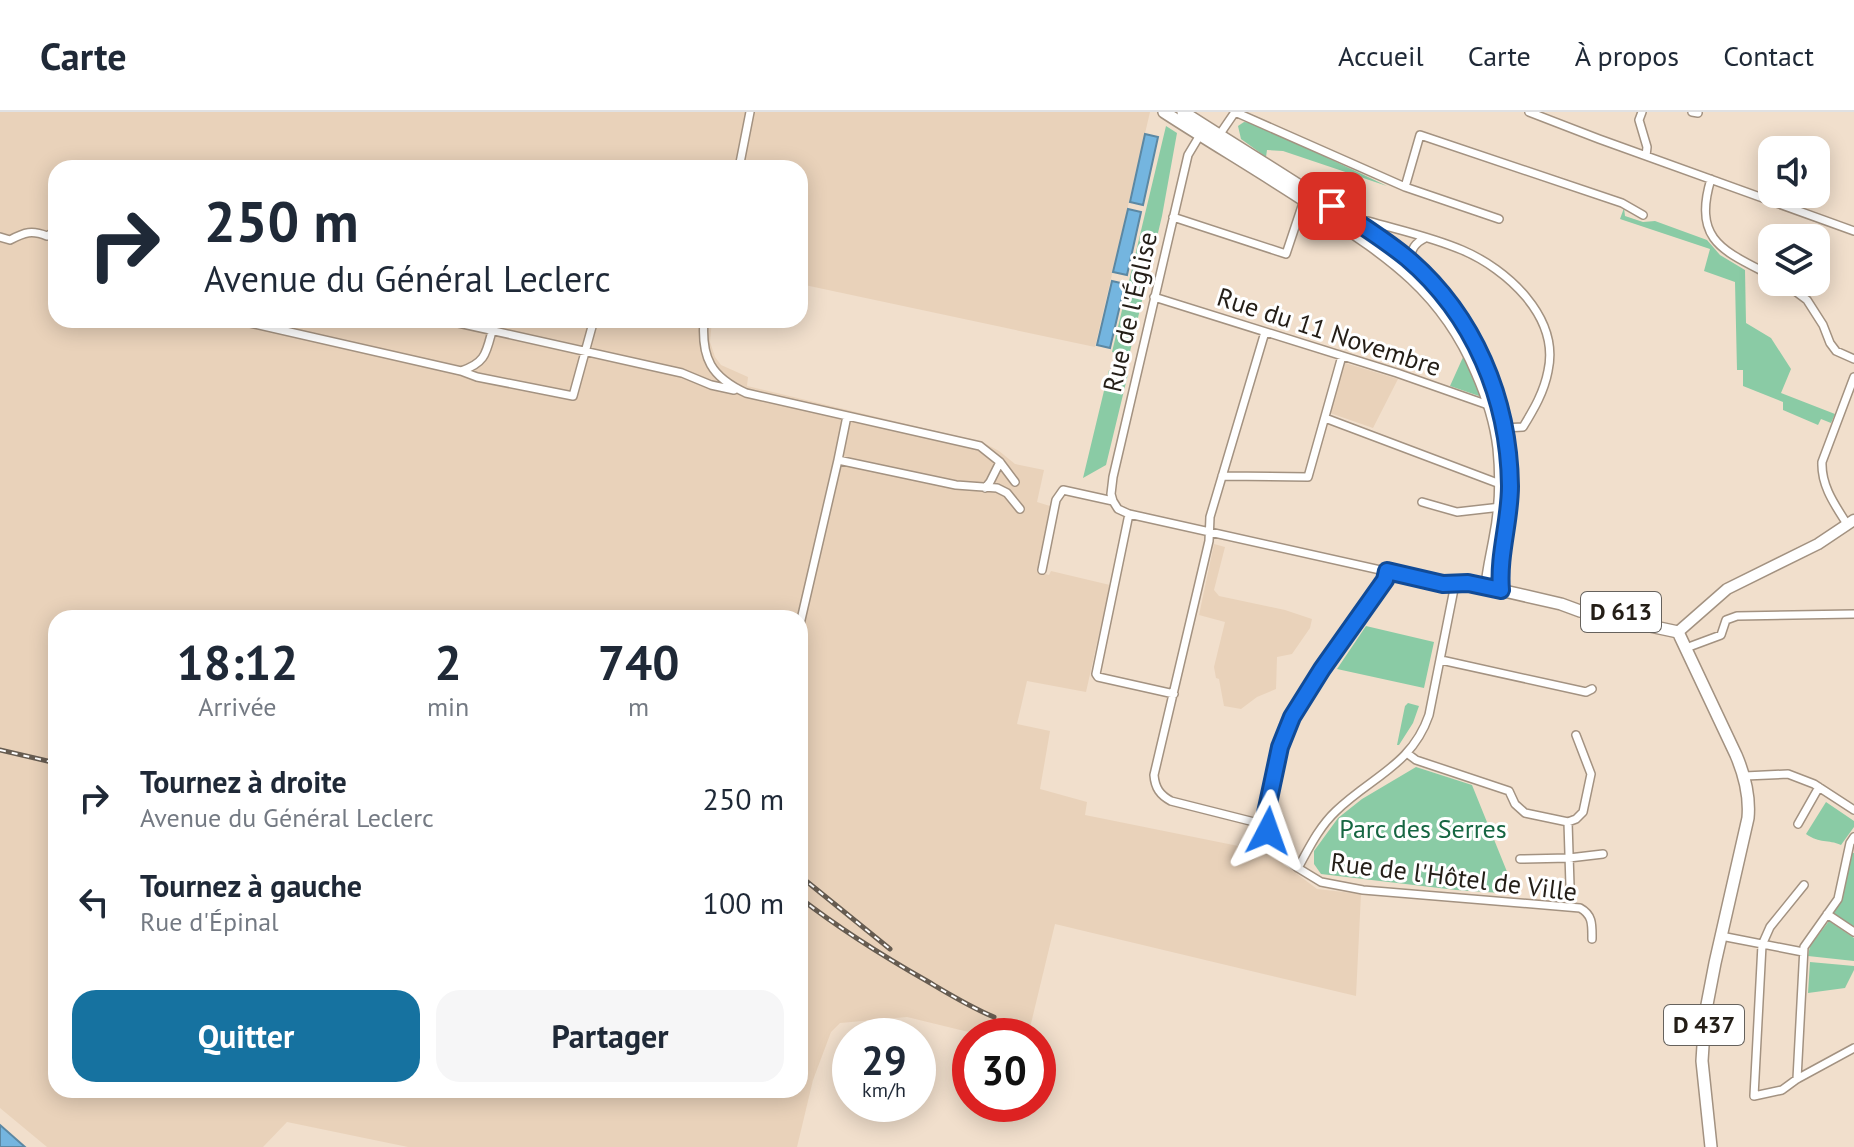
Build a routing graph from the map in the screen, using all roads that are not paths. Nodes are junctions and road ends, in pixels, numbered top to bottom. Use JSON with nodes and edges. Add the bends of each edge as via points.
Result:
{"nodes":[{"id":1,"x":750,"y":112,"type":"edge"},
{"id":2,"x":1164,"y":112,"type":"edge"},
{"id":3,"x":1183,"y":112,"type":"edge"},
{"id":4,"x":1235,"y":112,"type":"edge"},
{"id":5,"x":1529,"y":112,"type":"edge"},
{"id":6,"x":1642,"y":112,"type":"edge"},
{"id":7,"x":1195,"y":120,"type":"junction"},
{"id":8,"x":1200,"y":135,"type":"junction"},
{"id":9,"x":1218,"y":135,"type":"junction"},
{"id":10,"x":1646,"y":156,"type":"junction"},
{"id":11,"x":741,"y":160,"type":"edge"},
{"id":12,"x":1711,"y":179,"type":"junction"},
{"id":13,"x":1405,"y":187,"type":"junction"},
{"id":14,"x":1304,"y":200,"type":"junction"},
{"id":15,"x":1643,"y":215,"type":"dead end"},
{"id":16,"x":1173,"y":217,"type":"junction"},
{"id":17,"x":1499,"y":219,"type":"dead end"},
{"id":18,"x":1355,"y":221,"type":"junction"},
{"id":19,"x":1854,"y":231,"type":"edge"},
{"id":20,"x":48,"y":235,"type":"edge"},
{"id":21,"x":0,"y":237,"type":"edge"},
{"id":22,"x":1425,"y":238,"type":"junction"},
{"id":23,"x":1410,"y":260,"type":"junction"},
{"id":24,"x":1758,"y":269,"type":"edge"},
{"id":25,"x":1802,"y":296,"type":"edge"},
{"id":26,"x":1154,"y":297,"type":"junction"},
{"id":27,"x":272,"y":328,"type":"edge"},
{"id":28,"x":479,"y":328,"type":"edge"},
{"id":29,"x":591,"y":328,"type":"edge"},
{"id":30,"x":704,"y":328,"type":"edge"},
{"id":31,"x":492,"y":331,"type":"junction"},
{"id":32,"x":1265,"y":332,"type":"junction"},
{"id":33,"x":584,"y":351,"type":"junction"},
{"id":34,"x":1342,"y":356,"type":"junction"},
{"id":35,"x":1854,"y":359,"type":"edge"},
{"id":36,"x":461,"y":371,"type":"junction"},
{"id":37,"x":1854,"y":377,"type":"edge"},
{"id":38,"x":746,"y":393,"type":"junction"},
{"id":39,"x":1496,"y":406,"type":"junction"},
{"id":40,"x":847,"y":416,"type":"junction"},
{"id":41,"x":1325,"y":418,"type":"junction"},
{"id":42,"x":1500,"y":428,"type":"junction"},
{"id":43,"x":838,"y":460,"type":"junction"},
{"id":44,"x":1000,"y":462,"type":"junction"},
{"id":45,"x":1222,"y":476,"type":"junction"},
{"id":46,"x":1015,"y":482,"type":"dead end"},
{"id":47,"x":1500,"y":484,"type":"junction"},
{"id":48,"x":985,"y":488,"type":"junction"},
{"id":49,"x":1113,"y":501,"type":"junction"},
{"id":50,"x":1422,"y":502,"type":"dead end"},
{"id":51,"x":1504,"y":507,"type":"junction"},
{"id":52,"x":1020,"y":509,"type":"dead end"},
{"id":53,"x":1129,"y":514,"type":"junction"},
{"id":54,"x":1851,"y":522,"type":"edge"},
{"id":55,"x":1209,"y":531,"type":"junction"},
{"id":56,"x":1042,"y":570,"type":"dead end"},
{"id":57,"x":1387,"y":571,"type":"junction"},
{"id":58,"x":1455,"y":584,"type":"junction"},
{"id":59,"x":1487,"y":587,"type":"junction"},
{"id":60,"x":1501,"y":590,"type":"junction"},
{"id":61,"x":803,"y":610,"type":"edge"},
{"id":62,"x":1854,"y":614,"type":"edge"},
{"id":63,"x":1678,"y":632,"type":"junction"},
{"id":64,"x":1686,"y":648,"type":"junction"},
{"id":65,"x":1441,"y":660,"type":"junction"},
{"id":66,"x":1592,"y":689,"type":"dead end"},
{"id":67,"x":1174,"y":694,"type":"junction"},
{"id":68,"x":1576,"y":735,"type":"dead end"},
{"id":69,"x":1408,"y":754,"type":"junction"},
{"id":70,"x":1745,"y":776,"type":"junction"},
{"id":71,"x":1819,"y":787,"type":"junction"},
{"id":72,"x":1854,"y":810,"type":"edge"},
{"id":73,"x":1568,"y":822,"type":"junction"},
{"id":74,"x":1798,"y":824,"type":"dead end"},
{"id":75,"x":1266,"y":825,"type":"junction"},
{"id":76,"x":1854,"y":837,"type":"edge"},
{"id":77,"x":1603,"y":854,"type":"dead end"},
{"id":78,"x":1569,"y":858,"type":"junction"},
{"id":79,"x":1520,"y":859,"type":"dead end"},
{"id":80,"x":1298,"y":868,"type":"junction"},
{"id":81,"x":1804,"y":885,"type":"dead end"},
{"id":82,"x":1570,"y":886,"type":"dead end"},
{"id":83,"x":1827,"y":914,"type":"junction"},
{"id":84,"x":1854,"y":932,"type":"edge"},
{"id":85,"x":1721,"y":936,"type":"junction"},
{"id":86,"x":1592,"y":939,"type":"dead end"},
{"id":87,"x":1762,"y":945,"type":"junction"},
{"id":88,"x":1803,"y":952,"type":"junction"},
{"id":89,"x":1854,"y":1048,"type":"edge"},
{"id":90,"x":1797,"y":1079,"type":"junction"},
{"id":91,"x":1710,"y":1132,"type":"junction"},
{"id":92,"x":1711,"y":1147,"type":"edge"},
{"id":93,"x":1717,"y":1147,"type":"edge"}],
"edges":[{"from":1,"to":11,"type":"street"},
{"from":2,"to":8,"type":"main road"},
{"from":3,"to":7,"type":"main road"},
{"from":4,"to":9,"type":"street"},
{"from":4,"to":13,"type":"street"},
{"from":5,"to":10,"type":"street"},
{"from":6,"to":10,"type":"street","via":[[1639,126]]},
{"from":7,"to":8,"type":"street"},
{"from":7,"to":9,"type":"main road"},
{"from":8,"to":9,"type":"street"},
{"from":8,"to":14,"type":"main road"},
{"from":8,"to":16,"type":"street","name":"Rue de l'Église","via":[[1188,155]]},
{"from":9,"to":18,"type":"main road"},
{"from":10,"to":12,"type":"street"},
{"from":12,"to":19,"type":"street"},
{"from":12,"to":24,"type":"street","via":[[1705,203],[1707,229],[1722,248]]},
{"from":13,"to":15,"type":"street","via":[[1420,135],[1622,203]]},
{"from":13,"to":17,"type":"street"},
{"from":14,"to":16,"type":"street","via":[[1286,254]]},
{"from":14,"to":39,"type":"main road","via":[[1380,250],[1423,288],[1462,340]]},
{"from":16,"to":26,"type":"street","name":"Rue de l'Église"},
{"from":18,"to":22,"type":"street"},
{"from":18,"to":23,"type":"main road"},
{"from":20,"to":21,"type":"street","via":[[35,231],[10,240]]},
{"from":22,"to":23,"type":"street","via":[[1412,249]]},
{"from":22,"to":42,"type":"street","via":[[1482,259],[1524,294],[1542,321],[1550,355],[1536,407],[1523,427]]},
{"from":23,"to":39,"type":"main road","via":[[1459,316],[1477,347]]},
{"from":25,"to":35,"type":"street","via":[[1836,351]]},
{"from":26,"to":32,"type":"street","name":"Rue du 11 Novembre"},
{"from":26,"to":49,"type":"street","name":"Rue de l'Église","via":[[1113,477]]},
{"from":27,"to":36,"type":"street"},
{"from":28,"to":31,"type":"street"},
{"from":29,"to":33,"type":"street"},
{"from":30,"to":38,"type":"street","via":[[714,371]]},
{"from":31,"to":33,"type":"street"},
{"from":31,"to":36,"type":"street","via":[[477,366]]},
{"from":32,"to":34,"type":"street","name":"Rue du 11 Novembre"},
{"from":32,"to":45,"type":"street"},
{"from":33,"to":36,"type":"street","via":[[573,396]]},
{"from":33,"to":38,"type":"street"},
{"from":34,"to":39,"type":"street","name":"Rue du 11 Novembre"},
{"from":34,"to":41,"type":"street"},
{"from":37,"to":54,"type":"street","via":[[1822,462],[1824,484]]},
{"from":38,"to":40,"type":"street"},
{"from":39,"to":42,"type":"main road"},
{"from":40,"to":43,"type":"street"},
{"from":40,"to":44,"type":"street","via":[[980,446]]},
{"from":41,"to":45,"type":"street","via":[[1308,477]]},
{"from":41,"to":47,"type":"street"},
{"from":42,"to":47,"type":"main road"},
{"from":42,"to":51,"type":"main road","via":[[1509,466]]},
{"from":43,"to":48,"type":"street"},
{"from":43,"to":61,"type":"street"},
{"from":44,"to":46,"type":"street"},
{"from":44,"to":48,"type":"street"},
{"from":45,"to":55,"type":"street"},
{"from":47,"to":51,"type":"main road"},
{"from":48,"to":52,"type":"street","via":[[1007,493]]},
{"from":49,"to":53,"type":"street"},
{"from":49,"to":56,"type":"street","via":[[1063,490],[1056,500]]},
{"from":50,"to":51,"type":"street","via":[[1457,512]]},
{"from":51,"to":59,"type":"main road"},
{"from":51,"to":60,"type":"main road"},
{"from":53,"to":55,"type":"street"},
{"from":53,"to":67,"type":"street","via":[[1096,676]]},
{"from":54,"to":63,"type":"main road","via":[[1727,589]]},
{"from":55,"to":57,"type":"street"},
{"from":55,"to":67,"type":"street"},
{"from":57,"to":58,"type":"street"},
{"from":57,"to":75,"type":"street","via":[[1292,717],[1280,747]]},
{"from":58,"to":59,"type":"street"},
{"from":58,"to":65,"type":"street"},
{"from":59,"to":60,"type":"main road"},
{"from":60,"to":63,"type":"main road","number":"D 613"},
{"from":62,"to":64,"type":"street","via":[[1737,616],[1726,620],[1721,635]]},
{"from":63,"to":64,"type":"main road","number":"D 437"},
{"from":64,"to":70,"type":"main road","number":"D 437"},
{"from":65,"to":66,"type":"street","via":[[1586,692]]},
{"from":65,"to":69,"type":"street","via":[[1427,721]]},
{"from":67,"to":75,"type":"street","via":[[1154,775],[1158,791],[1171,801]]},
{"from":68,"to":73,"type":"street","via":[[1591,774],[1583,812]]},
{"from":69,"to":73,"type":"street","via":[[1509,791],[1525,813]]},
{"from":69,"to":80,"type":"street","via":[[1330,817]]},
{"from":70,"to":71,"type":"street","via":[[1788,774]]},
{"from":70,"to":85,"type":"main road","number":"D 437","via":[[1748,818]]},
{"from":71,"to":72,"type":"street"},
{"from":71,"to":74,"type":"street"},
{"from":73,"to":78,"type":"street"},
{"from":75,"to":80,"type":"street","name":"Rue de l'Hôtel de Ville","via":[[1278,852]]},
{"from":76,"to":83,"type":"street","via":[[1838,899]]},
{"from":77,"to":78,"type":"street"},
{"from":78,"to":79,"type":"street"},
{"from":78,"to":82,"type":"street"},
{"from":80,"to":86,"type":"street","name":"Rue de l'Hôtel de Ville","via":[[1321,882],[1363,890],[1580,908],[1590,916]]},
{"from":81,"to":87,"type":"street"},
{"from":83,"to":84,"type":"street"},
{"from":83,"to":88,"type":"street"},
{"from":85,"to":87,"type":"street"},
{"from":85,"to":91,"type":"main road","number":"D 437","via":[[1702,1061]]},
{"from":87,"to":88,"type":"street"},
{"from":87,"to":90,"type":"street","via":[[1754,1096],[1782,1090]]},
{"from":88,"to":90,"type":"street"},
{"from":89,"to":90,"type":"street"},
{"from":91,"to":92,"type":"main road","number":"D 437"},
{"from":91,"to":93,"type":"main road","number":"D 437"}]}
